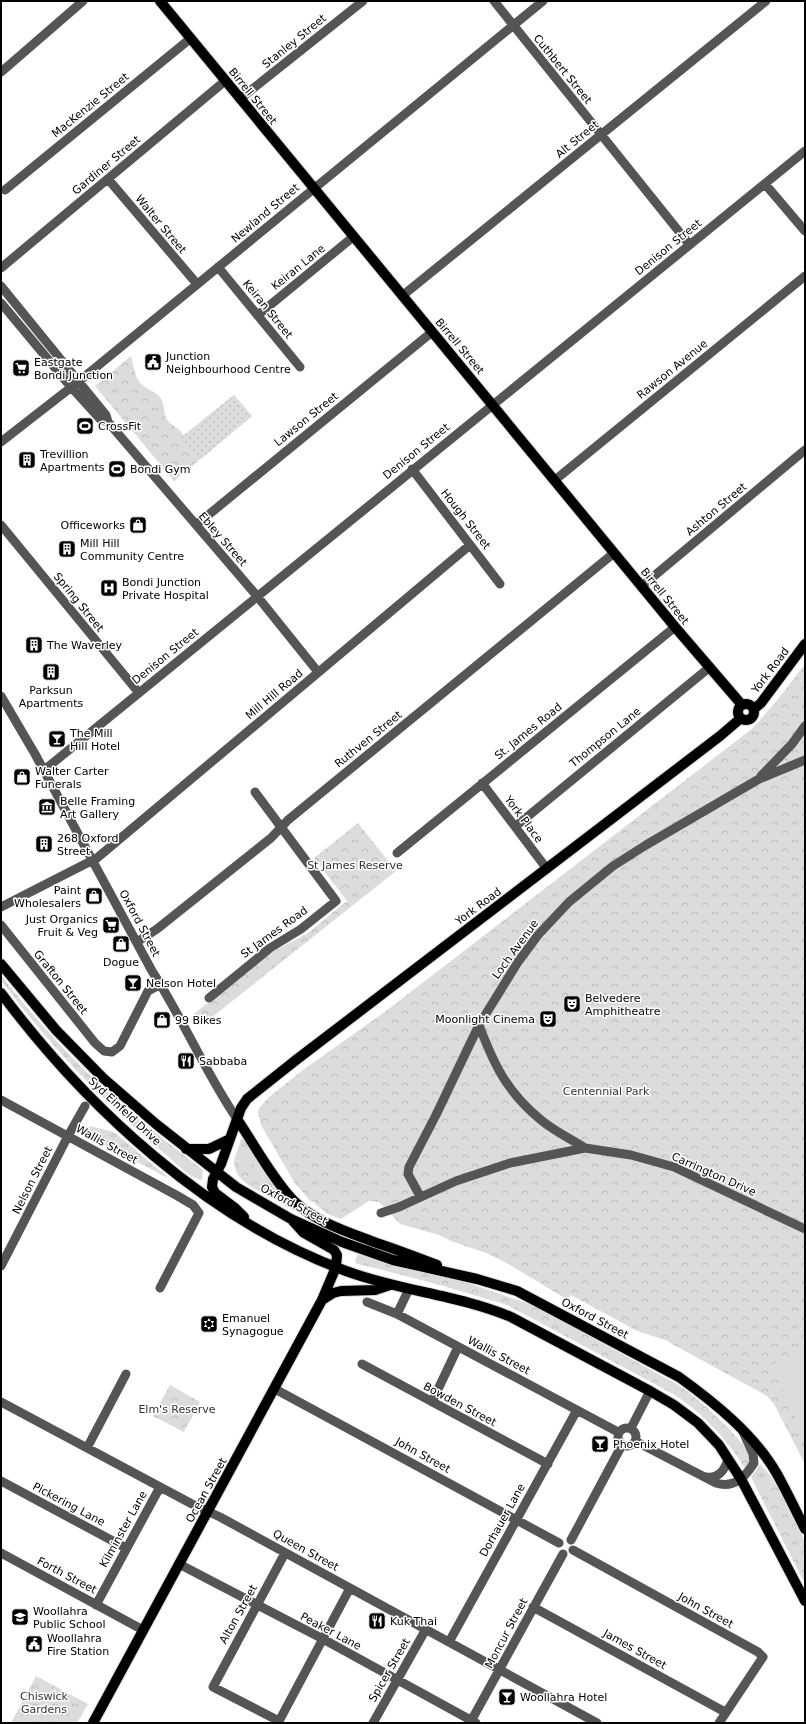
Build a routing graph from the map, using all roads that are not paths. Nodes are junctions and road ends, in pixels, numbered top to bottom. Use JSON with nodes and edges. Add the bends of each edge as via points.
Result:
{"nodes":[{"id":1,"x":83,"y":1,"type":"edge"},
{"id":2,"x":363,"y":1,"type":"edge"},
{"id":3,"x":494,"y":1,"type":"edge"},
{"id":4,"x":543,"y":1,"type":"edge"},
{"id":5,"x":766,"y":1,"type":"edge"},
{"id":6,"x":164,"y":2,"type":"edge"},
{"id":7,"x":513,"y":25,"type":"junction"},
{"id":8,"x":191,"y":38,"type":"junction"},
{"id":9,"x":1,"y":72,"type":"edge"},
{"id":10,"x":225,"y":81,"type":"junction"},
{"id":11,"x":240,"y":99,"type":"junction"},
{"id":12,"x":601,"y":135,"type":"junction"},
{"id":13,"x":805,"y":151,"type":"edge"},
{"id":14,"x":108,"y":179,"type":"junction"},
{"id":15,"x":765,"y":184,"type":"junction"},
{"id":16,"x":313,"y":188,"type":"junction"},
{"id":17,"x":5,"y":190,"type":"dead end"},
{"id":18,"x":805,"y":231,"type":"edge"},
{"id":19,"x":354,"y":237,"type":"junction"},
{"id":20,"x":689,"y":244,"type":"junction"},
{"id":21,"x":218,"y":267,"type":"junction"},
{"id":22,"x":1,"y":268,"type":"edge"},
{"id":23,"x":805,"y":276,"type":"edge"},
{"id":24,"x":197,"y":284,"type":"junction"},
{"id":25,"x":1,"y":286,"type":"edge"},
{"id":26,"x":402,"y":296,"type":"junction"},
{"id":27,"x":1,"y":303,"type":"edge"},
{"id":28,"x":258,"y":315,"type":"junction"},
{"id":29,"x":432,"y":332,"type":"junction"},
{"id":30,"x":300,"y":367,"type":"dead end"},
{"id":31,"x":75,"y":384,"type":"junction"},
{"id":32,"x":494,"y":405,"type":"junction"},
{"id":33,"x":1,"y":442,"type":"edge"},
{"id":34,"x":805,"y":450,"type":"edge"},
{"id":35,"x":412,"y":469,"type":"junction"},
{"id":36,"x":555,"y":480,"type":"junction"},
{"id":37,"x":1,"y":525,"type":"edge"},
{"id":38,"x":196,"y":525,"type":"junction"},
{"id":39,"x":470,"y":545,"type":"junction"},
{"id":40,"x":614,"y":553,"type":"junction"},
{"id":41,"x":500,"y":584,"type":"dead end"},
{"id":42,"x":642,"y":586,"type":"junction"},
{"id":43,"x":257,"y":596,"type":"junction"},
{"id":44,"x":675,"y":627,"type":"junction"},
{"id":45,"x":805,"y":644,"type":"edge"},
{"id":46,"x":710,"y":667,"type":"junction"},
{"id":47,"x":318,"y":672,"type":"junction"},
{"id":48,"x":139,"y":693,"type":"junction"},
{"id":49,"x":1,"y":696,"type":"edge"},
{"id":50,"x":742,"y":705,"type":"junction"},
{"id":51,"x":754,"y":710,"type":"junction"},
{"id":52,"x":741,"y":718,"type":"junction"},
{"id":53,"x":805,"y":726,"type":"edge"},
{"id":54,"x":805,"y":760,"type":"edge"},
{"id":55,"x":43,"y":771,"type":"junction"},
{"id":56,"x":759,"y":778,"type":"junction"},
{"id":57,"x":482,"y":783,"type":"junction"},
{"id":58,"x":255,"y":792,"type":"dead end"},
{"id":59,"x":516,"y":826,"type":"junction"},
{"id":60,"x":281,"y":828,"type":"junction"},
{"id":61,"x":397,"y":853,"type":"dead end"},
{"id":62,"x":93,"y":860,"type":"junction"},
{"id":63,"x":547,"y":869,"type":"junction"},
{"id":64,"x":1,"y":906,"type":"edge"},
{"id":65,"x":1,"y":925,"type":"edge"},
{"id":66,"x":137,"y":942,"type":"junction"},
{"id":67,"x":1,"y":964,"type":"edge"},
{"id":68,"x":160,"y":984,"type":"junction"},
{"id":69,"x":1,"y":993,"type":"edge"},
{"id":70,"x":209,"y":998,"type":"dead end"},
{"id":71,"x":479,"y":1025,"type":"junction"},
{"id":72,"x":1,"y":1100,"type":"edge"},
{"id":73,"x":85,"y":1106,"type":"dead end"},
{"id":74,"x":237,"y":1119,"type":"junction"},
{"id":75,"x":68,"y":1136,"type":"junction"},
{"id":76,"x":230,"y":1139,"type":"junction"},
{"id":77,"x":585,"y":1148,"type":"junction"},
{"id":78,"x":186,"y":1149,"type":"junction"},
{"id":79,"x":216,"y":1173,"type":"junction"},
{"id":80,"x":420,"y":1196,"type":"junction"},
{"id":81,"x":381,"y":1213,"type":"dead end"},
{"id":82,"x":291,"y":1219,"type":"junction"},
{"id":83,"x":252,"y":1226,"type":"junction"},
{"id":84,"x":805,"y":1229,"type":"edge"},
{"id":85,"x":1,"y":1266,"type":"edge"},
{"id":86,"x":336,"y":1267,"type":"junction"},
{"id":87,"x":478,"y":1279,"type":"junction"},
{"id":88,"x":390,"y":1285,"type":"junction"},
{"id":89,"x":160,"y":1288,"type":"dead end"},
{"id":90,"x":409,"y":1289,"type":"junction"},
{"id":91,"x":322,"y":1300,"type":"junction"},
{"id":92,"x":367,"y":1302,"type":"dead end"},
{"id":93,"x":397,"y":1314,"type":"junction"},
{"id":94,"x":458,"y":1347,"type":"junction"},
{"id":95,"x":362,"y":1364,"type":"dead end"},
{"id":96,"x":126,"y":1374,"type":"dead end"},
{"id":97,"x":275,"y":1389,"type":"junction"},
{"id":98,"x":650,"y":1391,"type":"junction"},
{"id":99,"x":1,"y":1402,"type":"edge"},
{"id":100,"x":432,"y":1402,"type":"junction"},
{"id":101,"x":577,"y":1410,"type":"junction"},
{"id":102,"x":631,"y":1428,"type":"junction"},
{"id":103,"x":741,"y":1429,"type":"junction"},
{"id":104,"x":618,"y":1432,"type":"junction"},
{"id":105,"x":635,"y":1441,"type":"junction"},
{"id":106,"x":622,"y":1445,"type":"junction"},
{"id":107,"x":87,"y":1448,"type":"junction"},
{"id":108,"x":728,"y":1459,"type":"junction"},
{"id":109,"x":548,"y":1464,"type":"junction"},
{"id":110,"x":706,"y":1477,"type":"junction"},
{"id":111,"x":741,"y":1479,"type":"junction"},
{"id":112,"x":1,"y":1481,"type":"edge"},
{"id":113,"x":160,"y":1487,"type":"junction"},
{"id":114,"x":208,"y":1511,"type":"junction"},
{"id":115,"x":516,"y":1519,"type":"junction"},
{"id":116,"x":805,"y":1529,"type":"edge"},
{"id":117,"x":571,"y":1540,"type":"junction"},
{"id":118,"x":559,"y":1543,"type":"junction"},
{"id":119,"x":126,"y":1548,"type":"junction"},
{"id":120,"x":573,"y":1550,"type":"junction"},
{"id":121,"x":1,"y":1553,"type":"edge"},
{"id":122,"x":285,"y":1553,"type":"junction"},
{"id":123,"x":563,"y":1554,"type":"junction"},
{"id":124,"x":179,"y":1564,"type":"junction"},
{"id":125,"x":350,"y":1588,"type":"junction"},
{"id":126,"x":805,"y":1601,"type":"edge"},
{"id":127,"x":96,"y":1605,"type":"junction"},
{"id":128,"x":257,"y":1605,"type":"junction"},
{"id":129,"x":533,"y":1607,"type":"junction"},
{"id":130,"x":426,"y":1629,"type":"junction"},
{"id":131,"x":143,"y":1630,"type":"junction"},
{"id":132,"x":323,"y":1639,"type":"junction"},
{"id":133,"x":449,"y":1642,"type":"junction"},
{"id":134,"x":500,"y":1670,"type":"junction"},
{"id":135,"x":396,"y":1681,"type":"junction"},
{"id":136,"x":725,"y":1712,"type":"junction"},
{"id":137,"x":278,"y":1722,"type":"edge"},
{"id":138,"x":472,"y":1722,"type":"edge"},
{"id":139,"x":93,"y":1723,"type":"edge"},
{"id":140,"x":373,"y":1723,"type":"edge"},
{"id":141,"x":597,"y":1723,"type":"edge"},
{"id":142,"x":719,"y":1723,"type":"edge"}],
"edges":[{"from":1,"to":9,"type":"street"},
{"from":2,"to":11,"type":"street","name":"Stanley Street"},
{"from":3,"to":7,"type":"street","name":"Cuthbert Street"},
{"from":4,"to":7,"type":"street","name":"Newland Street"},
{"from":5,"to":12,"type":"street","name":"Alt Street"},
{"from":6,"to":8,"type":"main road","name":"Birrell Street"},
{"from":7,"to":12,"type":"street","name":"Cuthbert Street"},
{"from":7,"to":16,"type":"street","name":"Newland Street"},
{"from":8,"to":10,"type":"main road","name":"Birrell Street"},
{"from":8,"to":17,"type":"street","name":"MacKenzie Street"},
{"from":10,"to":11,"type":"main road","name":"Birrell Street"},
{"from":10,"to":14,"type":"street","name":"Gardiner Street"},
{"from":11,"to":16,"type":"main road","name":"Birrell Street"},
{"from":12,"to":20,"type":"street","name":"Cuthbert Street"},
{"from":12,"to":26,"type":"street","name":"Alt Street"},
{"from":13,"to":15,"type":"street","name":"Denison Street"},
{"from":14,"to":22,"type":"street","name":"Gardiner Street"},
{"from":14,"to":24,"type":"street","name":"Walter Street"},
{"from":15,"to":18,"type":"street"},
{"from":15,"to":20,"type":"street","name":"Denison Street"},
{"from":16,"to":19,"type":"main road","name":"Birrell Street"},
{"from":16,"to":21,"type":"street","name":"Newland Street"},
{"from":19,"to":26,"type":"main road","name":"Birrell Street"},
{"from":19,"to":28,"type":"street","name":"Keiran Lane"},
{"from":20,"to":32,"type":"street","name":"Denison Street"},
{"from":21,"to":24,"type":"street","name":"Newland Street"},
{"from":21,"to":28,"type":"street","name":"Keiran Street"},
{"from":23,"to":36,"type":"street","name":"Rawson Avenue"},
{"from":24,"to":31,"type":"street","name":"Newland Street"},
{"from":25,"to":31,"type":"street","name":"Ebley Street"},
{"from":26,"to":29,"type":"main road","name":"Birrell Street"},
{"from":27,"to":31,"type":"street","name":"Ebley Street"},
{"from":28,"to":30,"type":"street","name":"Keiran Street"},
{"from":29,"to":32,"type":"main road","name":"Birrell Street"},
{"from":29,"to":38,"type":"street","name":"Lawson Street"},
{"from":31,"to":33,"type":"street","name":"Newland Street"},
{"from":31,"to":38,"type":"street","name":"Ebley Street","via":[[106,414],[108,422]]},
{"from":32,"to":35,"type":"street","name":"Denison Street"},
{"from":32,"to":36,"type":"main road","name":"Birrell Street"},
{"from":34,"to":42,"type":"street","name":"Ashton Street"},
{"from":35,"to":39,"type":"street","name":"Hough Street"},
{"from":35,"to":43,"type":"street","name":"Denison Street"},
{"from":36,"to":40,"type":"main road","name":"Birrell Street"},
{"from":37,"to":48,"type":"street","name":"Spring Street"},
{"from":38,"to":43,"type":"street","name":"Ebley Street"},
{"from":39,"to":41,"type":"street","name":"Hough Street"},
{"from":39,"to":47,"type":"street","name":"Mill Hill Road"},
{"from":40,"to":42,"type":"main road","name":"Birrell Street"},
{"from":40,"to":60,"type":"street","name":"Ruthven Street"},
{"from":42,"to":44,"type":"main road","name":"Birrell Street"},
{"from":43,"to":47,"type":"street","name":"Ebley Street"},
{"from":43,"to":48,"type":"street","name":"Denison Street"},
{"from":44,"to":46,"type":"main road","name":"Birrell Street"},
{"from":44,"to":57,"type":"street","name":"St. James Road"},
{"from":45,"to":51,"type":"main road","name":"York Road"},
{"from":46,"to":50,"type":"main road","name":"Birrell Street"},
{"from":46,"to":59,"type":"street","name":"Thompson Lane"},
{"from":47,"to":62,"type":"street","name":"Mill Hill Road"},
{"from":48,"to":55,"type":"street","name":"Denison Street"},
{"from":49,"to":55,"type":"street","name":"Oxford Street"},
{"from":50,"to":51,"type":"main road","via":[[749,704]]},
{"from":50,"to":52,"type":"main road","via":[[738,712]]},
{"from":51,"to":52,"type":"main road","via":[[751,719]]},
{"from":52,"to":63,"type":"main road","name":"York Road"},
{"from":53,"to":56,"type":"street","via":[[792,744]]},
{"from":54,"to":56,"type":"street","name":"Loch Avenue"},
{"from":55,"to":62,"type":"street","name":"Oxford Street"},
{"from":56,"to":71,"type":"street","name":"Loch Avenue","via":[[613,866],[569,902],[518,962]]},
{"from":57,"to":59,"type":"street","name":"York Place"},
{"from":57,"to":61,"type":"street","name":"St. James Road"},
{"from":58,"to":60,"type":"street"},
{"from":59,"to":63,"type":"street","name":"York Place"},
{"from":60,"to":66,"type":"street","name":"Ruthven Street","via":[[157,929]]},
{"from":60,"to":70,"type":"street","name":"St James Road","via":[[336,901],[301,929],[270,948]]},
{"from":62,"to":64,"type":"street","name":"Mill Hill Road"},
{"from":62,"to":66,"type":"street","name":"Oxford Street"},
{"from":63,"to":74,"type":"main road","name":"York Road","via":[[257,1090],[242,1105]]},
{"from":65,"to":68,"type":"street","name":"Grafton Street","via":[[104,1051],[112,1052],[120,1046],[148,991]]},
{"from":66,"to":68,"type":"street","name":"Oxford Street"},
{"from":67,"to":78,"type":"main road","name":"Syd Einfeld Drive","via":[[87,1062]]},
{"from":68,"to":74,"type":"street","name":"Oxford Street"},
{"from":69,"to":83,"type":"main road","name":"Syd Einfeld Drive","via":[[70,1075],[133,1136],[198,1191]]},
{"from":71,"to":77,"type":"street","via":[[491,1057],[506,1084],[522,1103],[542,1120]]},
{"from":71,"to":80,"type":"street","name":"Loch Avenue","via":[[408,1167],[408,1174]]},
{"from":72,"to":75,"type":"street","name":"Wallis Street"},
{"from":73,"to":75,"type":"street","name":"Nelson Street"},
{"from":74,"to":76,"type":"main road"},
{"from":74,"to":87,"type":"main road","via":[[284,1190],[316,1218],[346,1232]]},
{"from":75,"to":85,"type":"street","name":"Nelson Street"},
{"from":75,"to":89,"type":"street","name":"Wallis Street","via":[[196,1208],[199,1213]]},
{"from":76,"to":78,"type":"main road","via":[[209,1149]]},
{"from":76,"to":79,"type":"main road"},
{"from":77,"to":80,"type":"street","name":"Carrington Drive","via":[[510,1163]]},
{"from":77,"to":84,"type":"street","name":"Carrington Drive","via":[[631,1155],[674,1167]]},
{"from":78,"to":79,"type":"main road","name":"Syd Einfeld Drive"},
{"from":79,"to":82,"type":"main road","name":"Oxford Street"},
{"from":79,"to":83,"type":"main road","via":[[212,1182],[213,1190]]},
{"from":80,"to":81,"type":"street","name":"Carrington Drive"},
{"from":82,"to":86,"type":"main road","via":[[304,1233],[334,1250],[337,1255]]},
{"from":82,"to":87,"type":"main road","name":"Oxford Street","via":[[393,1260]]},
{"from":83,"to":86,"type":"main road"},
{"from":86,"to":88,"type":"main road"},
{"from":86,"to":91,"type":"main road","name":"Ocean Street"},
{"from":87,"to":103,"type":"main road","name":"Oxford Street","via":[[516,1291],[679,1377]]},
{"from":88,"to":90,"type":"main road"},
{"from":88,"to":91,"type":"main road","via":[[375,1290],[341,1290]]},
{"from":90,"to":93,"type":"street"},
{"from":90,"to":98,"type":"main road","via":[[499,1312]]},
{"from":91,"to":97,"type":"main road","name":"Ocean Street"},
{"from":92,"to":93,"type":"street","name":"Wallis Street"},
{"from":93,"to":94,"type":"street","name":"Wallis Street"},
{"from":94,"to":100,"type":"street"},
{"from":94,"to":101,"type":"street","name":"Wallis Street"},
{"from":95,"to":100,"type":"street","name":"Bowden Street"},
{"from":96,"to":107,"type":"street"},
{"from":97,"to":114,"type":"main road","name":"Ocean Street"},
{"from":97,"to":115,"type":"street","name":"John Street"},
{"from":98,"to":102,"type":"street"},
{"from":98,"to":108,"type":"main road","via":[[698,1423]]},
{"from":99,"to":107,"type":"street","name":"Queen Street"},
{"from":100,"to":109,"type":"street","name":"Bowden Street"},
{"from":101,"to":104,"type":"street","name":"Wallis Street"},
{"from":101,"to":109,"type":"street","name":"Dorhauer Lane"},
{"from":102,"to":104,"type":"street","via":[[622,1428]]},
{"from":102,"to":105,"type":"street","via":[[636,1435]]},
{"from":103,"to":111,"type":"street","via":[[754,1460],[754,1464]]},
{"from":103,"to":116,"type":"main road","name":"Oxford Street","via":[[777,1473]]},
{"from":104,"to":106,"type":"street","via":[[618,1441]]},
{"from":105,"to":106,"type":"street","via":[[631,1445]]},
{"from":105,"to":110,"type":"street"},
{"from":106,"to":117,"type":"street"},
{"from":107,"to":113,"type":"street","name":"Queen Street"},
{"from":108,"to":110,"type":"street","via":[[719,1475],[714,1478]]},
{"from":108,"to":111,"type":"main road"},
{"from":109,"to":115,"type":"street","name":"Dorhauer Lane"},
{"from":110,"to":111,"type":"street","via":[[722,1485],[733,1484]]},
{"from":111,"to":126,"type":"main road"},
{"from":112,"to":119,"type":"street","name":"Pickering Lane"},
{"from":113,"to":114,"type":"street","name":"Queen Street"},
{"from":113,"to":119,"type":"street","name":"Kilminster Lane"},
{"from":114,"to":122,"type":"street","name":"Queen Street"},
{"from":114,"to":124,"type":"main road","name":"Ocean Street"},
{"from":115,"to":118,"type":"street","name":"John Street"},
{"from":115,"to":133,"type":"street","name":"Dorhauer Lane"},
{"from":117,"to":118,"type":"street","via":[[563,1539]]},
{"from":117,"to":120,"type":"street"},
{"from":118,"to":123,"type":"street","via":[[559,1549]]},
{"from":119,"to":127,"type":"street","name":"Kilminster Lane"},
{"from":120,"to":123,"type":"street","via":[[569,1554]]},
{"from":120,"to":136,"type":"street","name":"John Street","via":[[763,1657]]},
{"from":121,"to":127,"type":"street","name":"Forth Street"},
{"from":122,"to":125,"type":"street","name":"Queen Street"},
{"from":122,"to":128,"type":"street","name":"Alton Street"},
{"from":123,"to":129,"type":"street","name":"Moncur Street"},
{"from":124,"to":128,"type":"street","name":"Peaker Lane"},
{"from":124,"to":131,"type":"main road","name":"Ocean Street"},
{"from":125,"to":130,"type":"street","name":"Queen Street"},
{"from":125,"to":132,"type":"street"},
{"from":127,"to":131,"type":"street","name":"Forth Street"},
{"from":128,"to":132,"type":"street","name":"Peaker Lane"},
{"from":128,"to":137,"type":"street","name":"Alton Street","via":[[213,1686]]},
{"from":129,"to":134,"type":"street","name":"Moncur Street"},
{"from":129,"to":136,"type":"street","name":"James Street"},
{"from":130,"to":133,"type":"street","name":"Queen Street"},
{"from":130,"to":135,"type":"street","name":"Spicer Street"},
{"from":131,"to":139,"type":"main road","name":"Ocean Street"},
{"from":132,"to":135,"type":"street","name":"Peaker Lane"},
{"from":132,"to":137,"type":"street"},
{"from":133,"to":134,"type":"street","name":"Queen Street"},
{"from":134,"to":138,"type":"street","name":"Moncur Street"},
{"from":134,"to":141,"type":"street","name":"Queen Street"},
{"from":135,"to":138,"type":"street","name":"Peaker Lane"},
{"from":135,"to":140,"type":"street","name":"Spicer Street"},
{"from":136,"to":142,"type":"street"}]}
